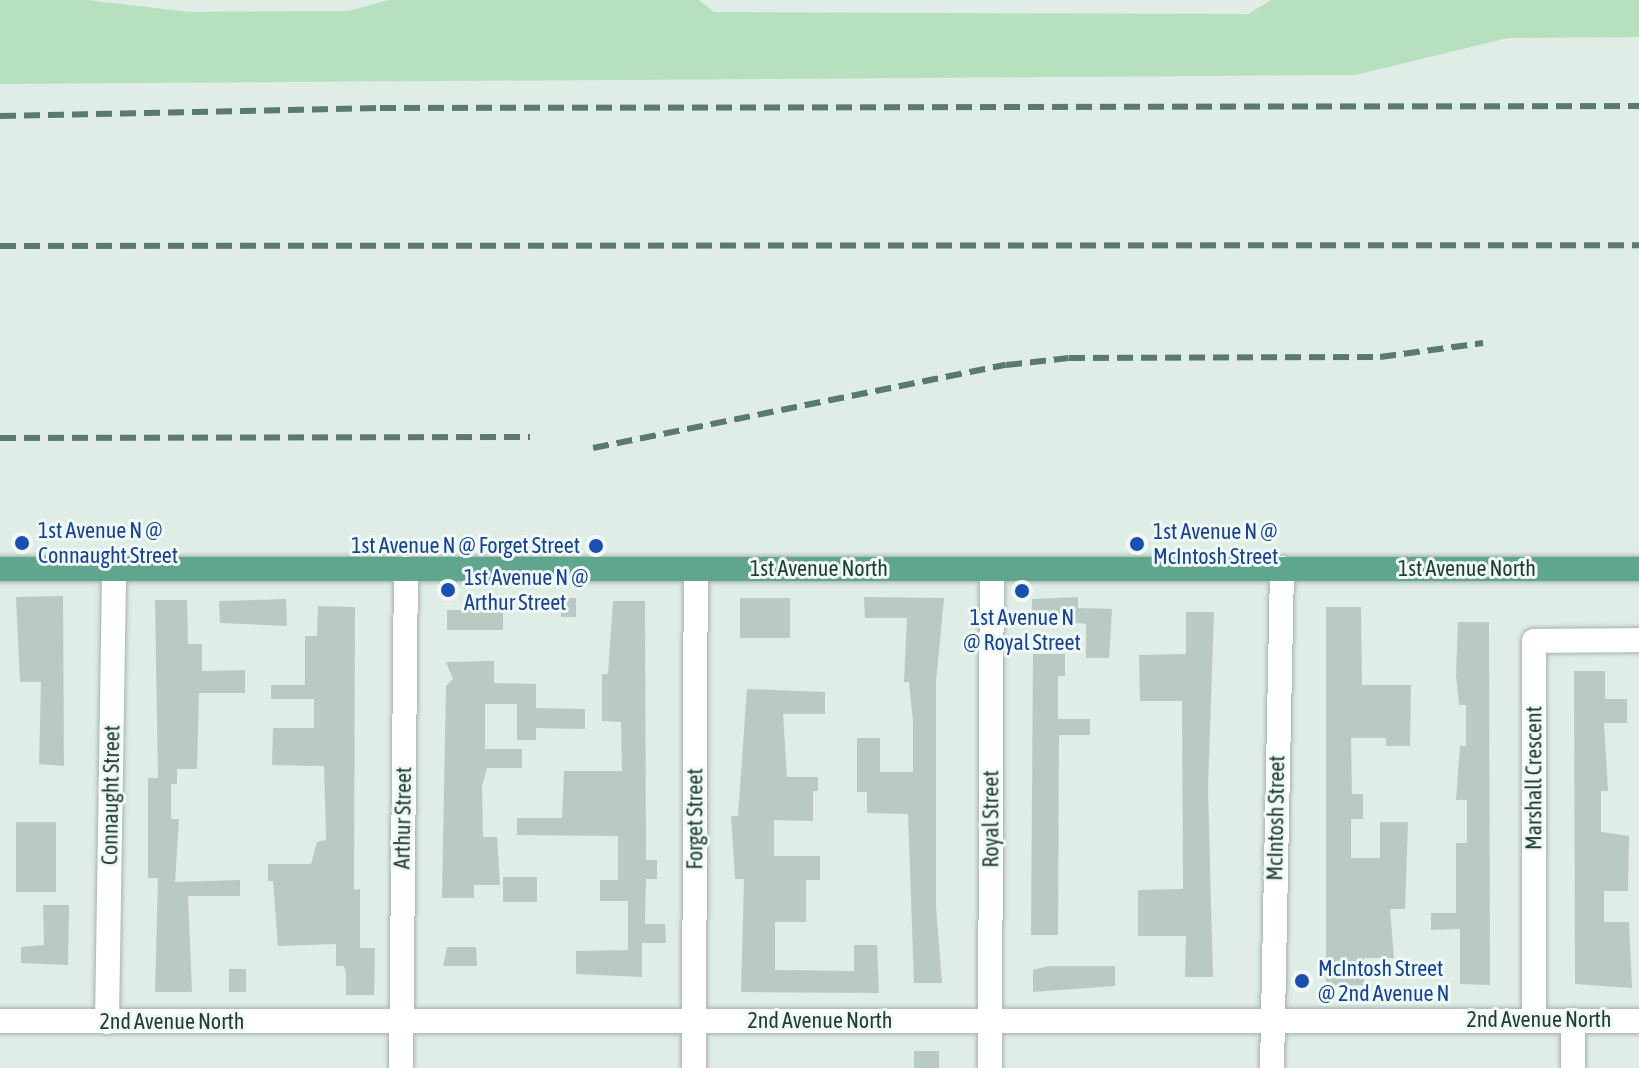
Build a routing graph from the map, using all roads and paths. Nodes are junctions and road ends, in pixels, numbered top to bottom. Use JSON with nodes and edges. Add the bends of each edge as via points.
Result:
{"nodes":[{"id":1,"x":406,"y":568,"type":"junction"},
{"id":2,"x":1282,"y":568,"type":"junction"},
{"id":3,"x":0,"y":569,"type":"edge"},
{"id":4,"x":114,"y":569,"type":"junction"},
{"id":5,"x":696,"y":569,"type":"junction"},
{"id":6,"x":1639,"y":569,"type":"edge"},
{"id":7,"x":992,"y":570,"type":"junction"},
{"id":8,"x":1639,"y":640,"type":"edge"},
{"id":9,"x":990,"y":1020,"type":"junction"},
{"id":10,"x":1534,"y":1020,"type":"junction"},
{"id":11,"x":1573,"y":1020,"type":"junction"},
{"id":12,"x":0,"y":1021,"type":"edge"},
{"id":13,"x":1272,"y":1021,"type":"junction"},
{"id":14,"x":1639,"y":1021,"type":"edge"},
{"id":15,"x":107,"y":1022,"type":"junction"},
{"id":16,"x":694,"y":1022,"type":"junction"},
{"id":17,"x":401,"y":1023,"type":"junction"},
{"id":18,"x":401,"y":1068,"type":"edge"},
{"id":19,"x":694,"y":1068,"type":"edge"},
{"id":20,"x":990,"y":1068,"type":"edge"},
{"id":21,"x":1272,"y":1068,"type":"edge"},
{"id":22,"x":1573,"y":1068,"type":"edge"}],
"edges":[{"from":1,"to":4,"type":"main road","name":"1st Avenue North"},
{"from":1,"to":5,"type":"main road","name":"1st Avenue North"},
{"from":1,"to":17,"type":"street","name":"Arthur Street"},
{"from":2,"to":6,"type":"main road","name":"1st Avenue North"},
{"from":2,"to":7,"type":"main road","name":"1st Avenue North"},
{"from":2,"to":13,"type":"street","name":"McIntosh Street"},
{"from":3,"to":4,"type":"main road","name":"1st Avenue North"},
{"from":4,"to":15,"type":"street","name":"Connaught Street"},
{"from":5,"to":7,"type":"main road","name":"1st Avenue North"},
{"from":5,"to":16,"type":"street","name":"Forget Street"},
{"from":7,"to":9,"type":"street","name":"Royal Street"},
{"from":8,"to":10,"type":"street","name":"Marshall Crescent","via":[[1534,641]]},
{"from":9,"to":13,"type":"street","name":"2nd Avenue North"},
{"from":9,"to":16,"type":"street","name":"2nd Avenue North"},
{"from":9,"to":20,"type":"street","name":"Royal Street"},
{"from":10,"to":11,"type":"street","name":"2nd Avenue North"},
{"from":10,"to":13,"type":"street","name":"2nd Avenue North"},
{"from":11,"to":14,"type":"street","name":"2nd Avenue North"},
{"from":11,"to":22,"type":"street"},
{"from":12,"to":15,"type":"street","name":"2nd Avenue North"},
{"from":13,"to":21,"type":"street","name":"McIntosh Street"},
{"from":15,"to":17,"type":"street","name":"2nd Avenue North"},
{"from":16,"to":17,"type":"street","name":"2nd Avenue North"},
{"from":16,"to":19,"type":"street","name":"Forget Street"},
{"from":17,"to":18,"type":"street","name":"Arthur Street"}]}
